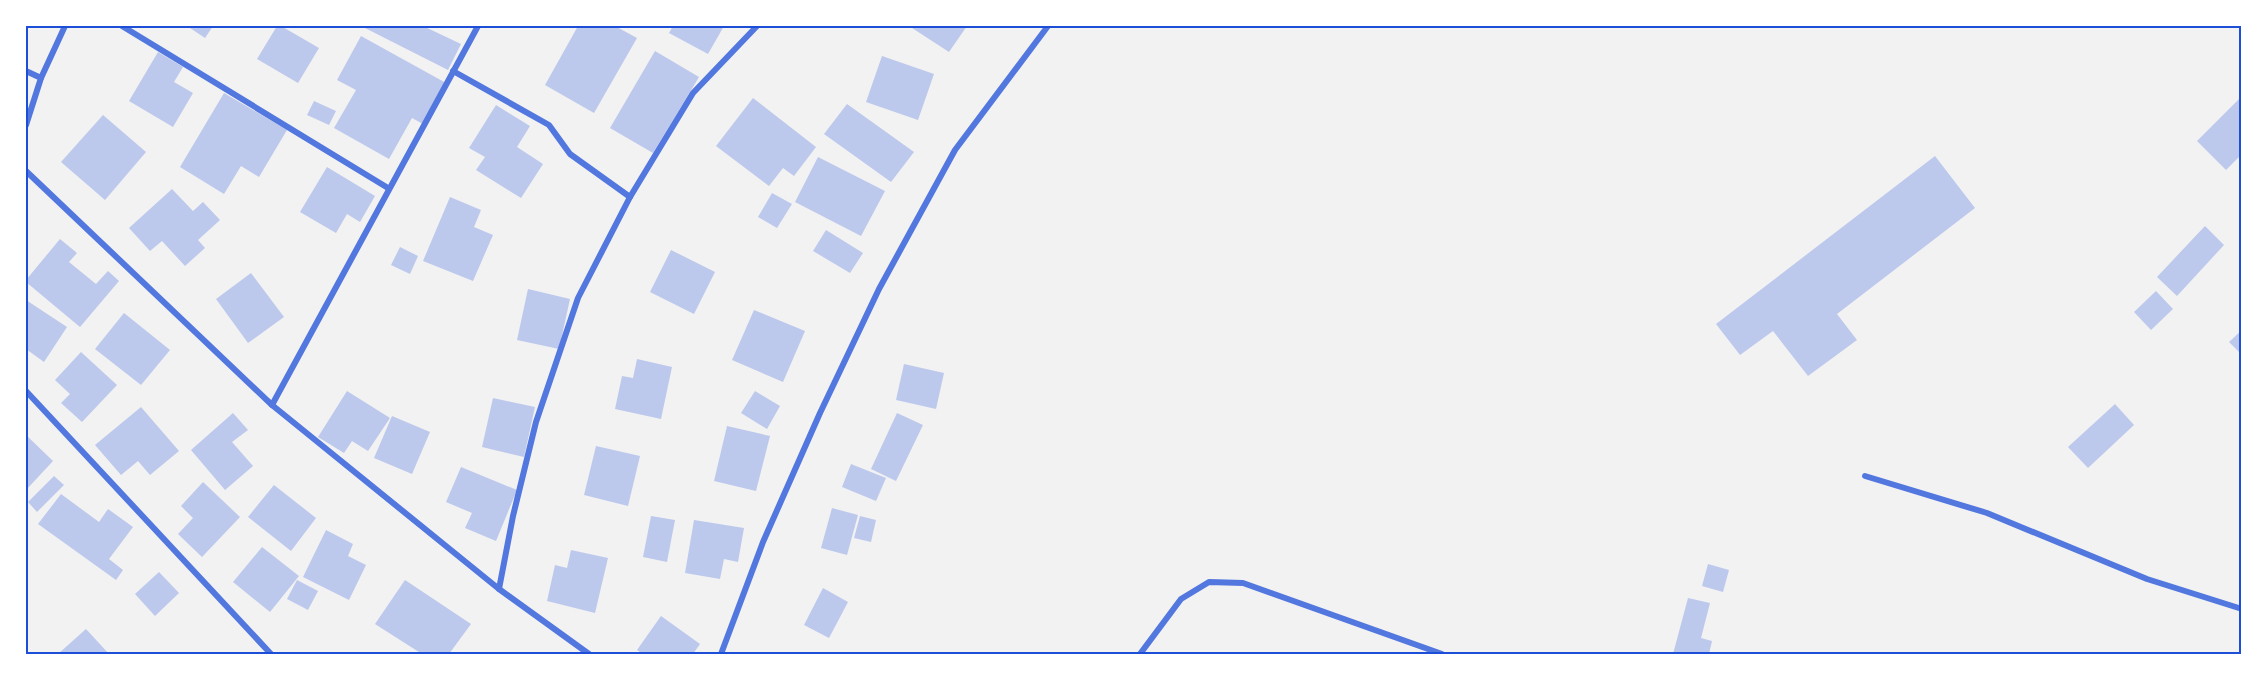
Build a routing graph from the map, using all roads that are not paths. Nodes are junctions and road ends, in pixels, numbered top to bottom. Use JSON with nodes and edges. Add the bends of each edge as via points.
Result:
{"nodes":[{"id":1,"x":65,"y":26,"type":"edge"},
{"id":2,"x":122,"y":26,"type":"edge"},
{"id":3,"x":478,"y":26,"type":"edge"},
{"id":4,"x":757,"y":26,"type":"edge"},
{"id":5,"x":1048,"y":26,"type":"edge"},
{"id":6,"x":26,"y":71,"type":"edge"},
{"id":7,"x":453,"y":71,"type":"junction"},
{"id":8,"x":41,"y":78,"type":"junction"},
{"id":9,"x":26,"y":125,"type":"edge"},
{"id":10,"x":26,"y":171,"type":"edge"},
{"id":11,"x":388,"y":188,"type":"junction"},
{"id":12,"x":630,"y":197,"type":"junction"},
{"id":13,"x":26,"y":391,"type":"edge"},
{"id":14,"x":272,"y":405,"type":"junction"},
{"id":15,"x":1865,"y":476,"type":"dead end"},
{"id":16,"x":499,"y":589,"type":"junction"},
{"id":17,"x":2241,"y":609,"type":"edge"},
{"id":18,"x":271,"y":654,"type":"edge"},
{"id":19,"x":590,"y":654,"type":"edge"},
{"id":20,"x":721,"y":654,"type":"edge"},
{"id":21,"x":1140,"y":654,"type":"edge"},
{"id":22,"x":1442,"y":654,"type":"edge"}],
"edges":[{"from":1,"to":8,"type":"street"},
{"from":2,"to":11,"type":"street"},
{"from":3,"to":7,"type":"street"},
{"from":4,"to":12,"type":"street","via":[[693,93]]},
{"from":5,"to":20,"type":"street","via":[[955,150],[879,290],[763,542]]},
{"from":6,"to":8,"type":"street"},
{"from":7,"to":11,"type":"street"},
{"from":7,"to":12,"type":"street","via":[[549,125],[570,154]]},
{"from":8,"to":9,"type":"street"},
{"from":10,"to":14,"type":"street"},
{"from":11,"to":14,"type":"street"},
{"from":12,"to":16,"type":"street","via":[[578,298],[536,422]]},
{"from":13,"to":18,"type":"street"},
{"from":14,"to":16,"type":"street"},
{"from":15,"to":17,"type":"street","via":[[1987,513],[2147,579]]},
{"from":16,"to":19,"type":"street"},
{"from":21,"to":22,"type":"street","via":[[1181,599],[1209,582],[1243,583]]}]}
